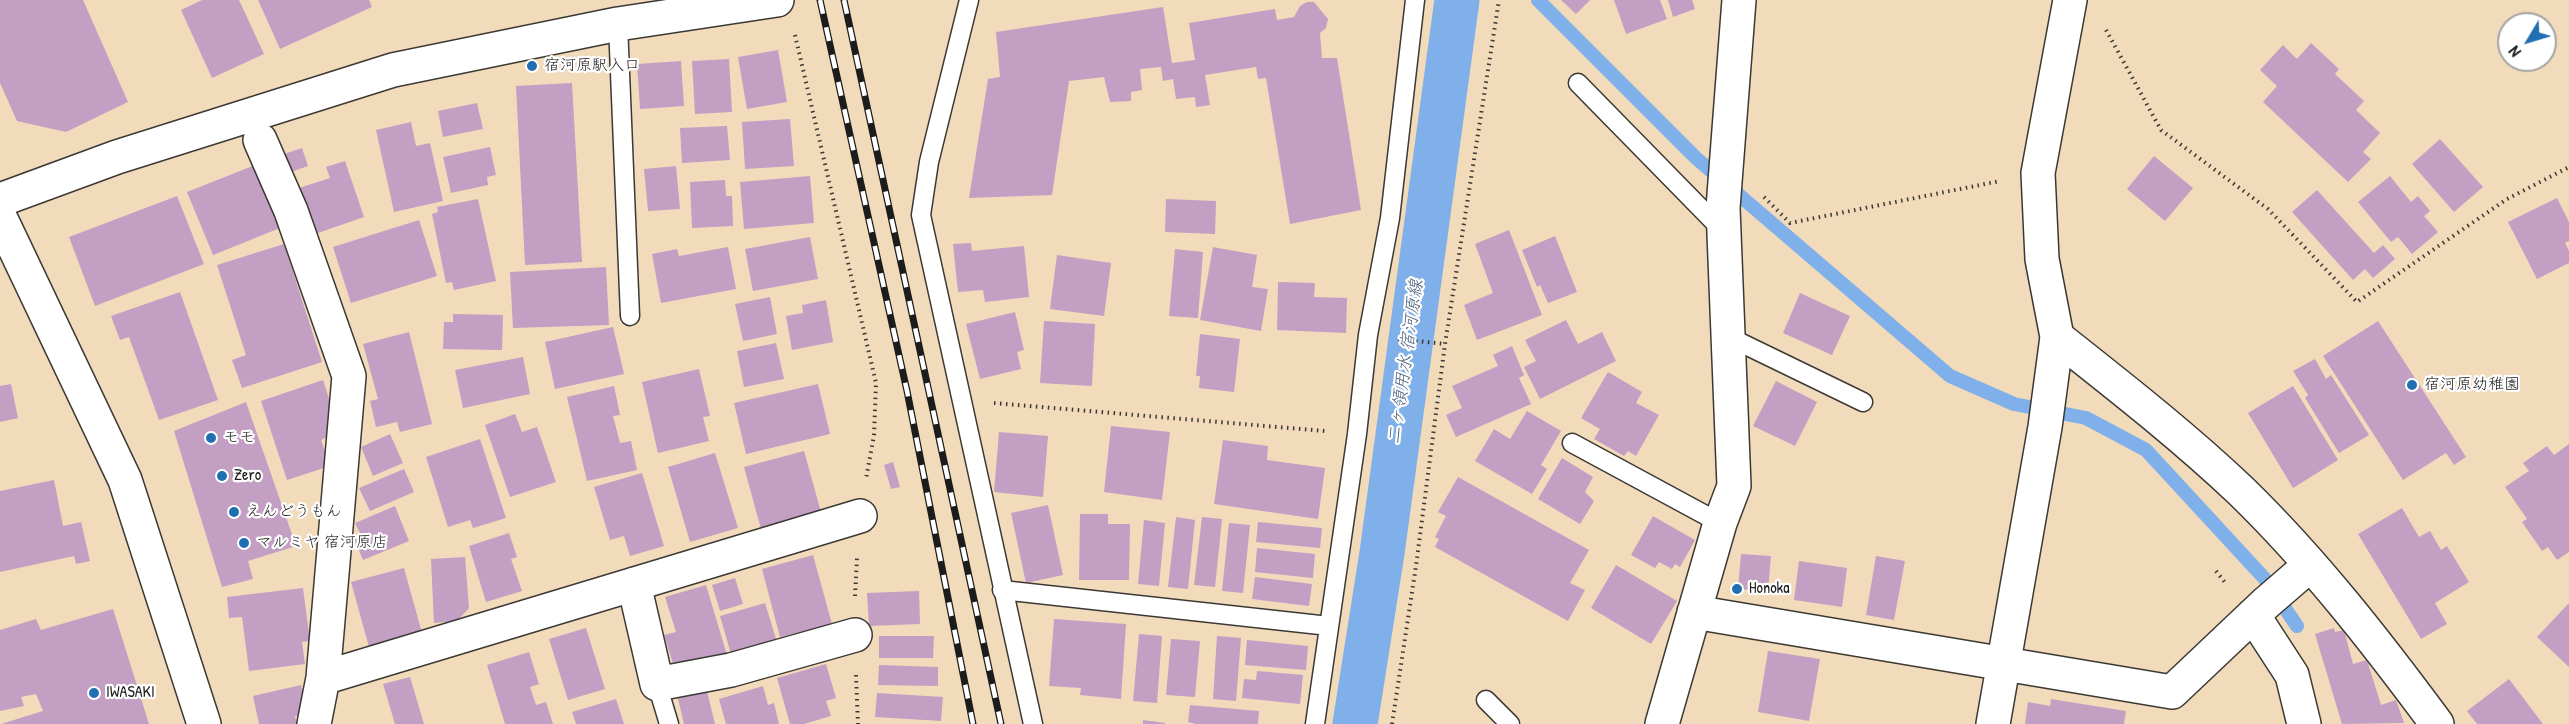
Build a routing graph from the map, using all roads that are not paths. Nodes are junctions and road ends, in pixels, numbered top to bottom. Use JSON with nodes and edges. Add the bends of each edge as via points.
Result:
{"nodes":[{"id":1,"x":776,"y":0,"type":"edge"},
{"id":2,"x":969,"y":0,"type":"edge"},
{"id":3,"x":1415,"y":0,"type":"edge"},
{"id":4,"x":1739,"y":0,"type":"edge"},
{"id":5,"x":2070,"y":0,"type":"edge"},
{"id":6,"x":618,"y":24,"type":"junction"},
{"id":7,"x":1578,"y":83,"type":"dead end"},
{"id":8,"x":260,"y":140,"type":"dead end"},
{"id":9,"x":0,"y":200,"type":"edge"},
{"id":10,"x":0,"y":217,"type":"edge"},
{"id":11,"x":1724,"y":220,"type":"junction"},
{"id":12,"x":630,"y":316,"type":"dead end"},
{"id":13,"x":2056,"y":336,"type":"junction"},
{"id":14,"x":1729,"y":337,"type":"junction"},
{"id":15,"x":1863,"y":402,"type":"dead end"},
{"id":16,"x":1572,"y":443,"type":"dead end"},
{"id":17,"x":860,"y":516,"type":"road end"},
{"id":18,"x":1720,"y":523,"type":"junction"},
{"id":19,"x":2310,"y":565,"type":"junction"},
{"id":20,"x":634,"y":584,"type":"junction"},
{"id":21,"x":1002,"y":590,"type":"junction"},
{"id":22,"x":2267,"y":603,"type":"junction"},
{"id":23,"x":1694,"y":612,"type":"junction"},
{"id":24,"x":1329,"y":626,"type":"junction"},
{"id":25,"x":855,"y":635,"type":"road end"},
{"id":26,"x":2003,"y":665,"type":"junction"},
{"id":27,"x":323,"y":678,"type":"junction"},
{"id":28,"x":657,"y":684,"type":"junction"},
{"id":29,"x":1486,"y":700,"type":"dead end"},
{"id":30,"x":204,"y":724,"type":"edge"},
{"id":31,"x":314,"y":724,"type":"edge"},
{"id":32,"x":669,"y":724,"type":"edge"},
{"id":33,"x":1033,"y":724,"type":"edge"},
{"id":34,"x":1315,"y":724,"type":"edge"},
{"id":35,"x":1510,"y":724,"type":"edge"},
{"id":36,"x":1662,"y":724,"type":"edge"},
{"id":37,"x":1993,"y":724,"type":"edge"},
{"id":38,"x":2304,"y":724,"type":"edge"},
{"id":39,"x":2437,"y":724,"type":"edge"}],
"edges":[{"from":1,"to":6,"type":"street"},
{"from":2,"to":21,"type":"lane","via":[[929,162],[921,215]]},
{"from":3,"to":24,"type":"lane","via":[[1390,218],[1368,335]]},
{"from":4,"to":11,"type":"street"},
{"from":5,"to":13,"type":"street","via":[[2038,173],[2042,259]]},
{"from":6,"to":9,"type":"street","via":[[393,70],[117,157]]},
{"from":6,"to":12,"type":"lane"},
{"from":7,"to":11,"type":"lane"},
{"from":8,"to":27,"type":"street","via":[[291,210],[350,376]]},
{"from":10,"to":30,"type":"street","via":[[125,480]]},
{"from":11,"to":14,"type":"street"},
{"from":13,"to":19,"type":"street","via":[[2129,393],[2241,491]]},
{"from":13,"to":26,"type":"street","via":[[2047,413]]},
{"from":14,"to":15,"type":"lane"},
{"from":14,"to":18,"type":"street","via":[[1734,486]]},
{"from":16,"to":18,"type":"lane"},
{"from":17,"to":20,"type":"street"},
{"from":18,"to":23,"type":"street"},
{"from":19,"to":22,"type":"street"},
{"from":19,"to":39,"type":"street","via":[[2382,649]]},
{"from":20,"to":27,"type":"street"},
{"from":20,"to":28,"type":"street"},
{"from":21,"to":24,"type":"lane"},
{"from":21,"to":33,"type":"lane"},
{"from":22,"to":26,"type":"street","via":[[2172,692]]},
{"from":22,"to":38,"type":"street"},
{"from":23,"to":26,"type":"street"},
{"from":23,"to":36,"type":"street"},
{"from":24,"to":34,"type":"lane"},
{"from":25,"to":28,"type":"street","via":[[731,670]]},
{"from":26,"to":37,"type":"street"},
{"from":27,"to":31,"type":"street"},
{"from":28,"to":32,"type":"lane"},
{"from":29,"to":35,"type":"lane"}]}
